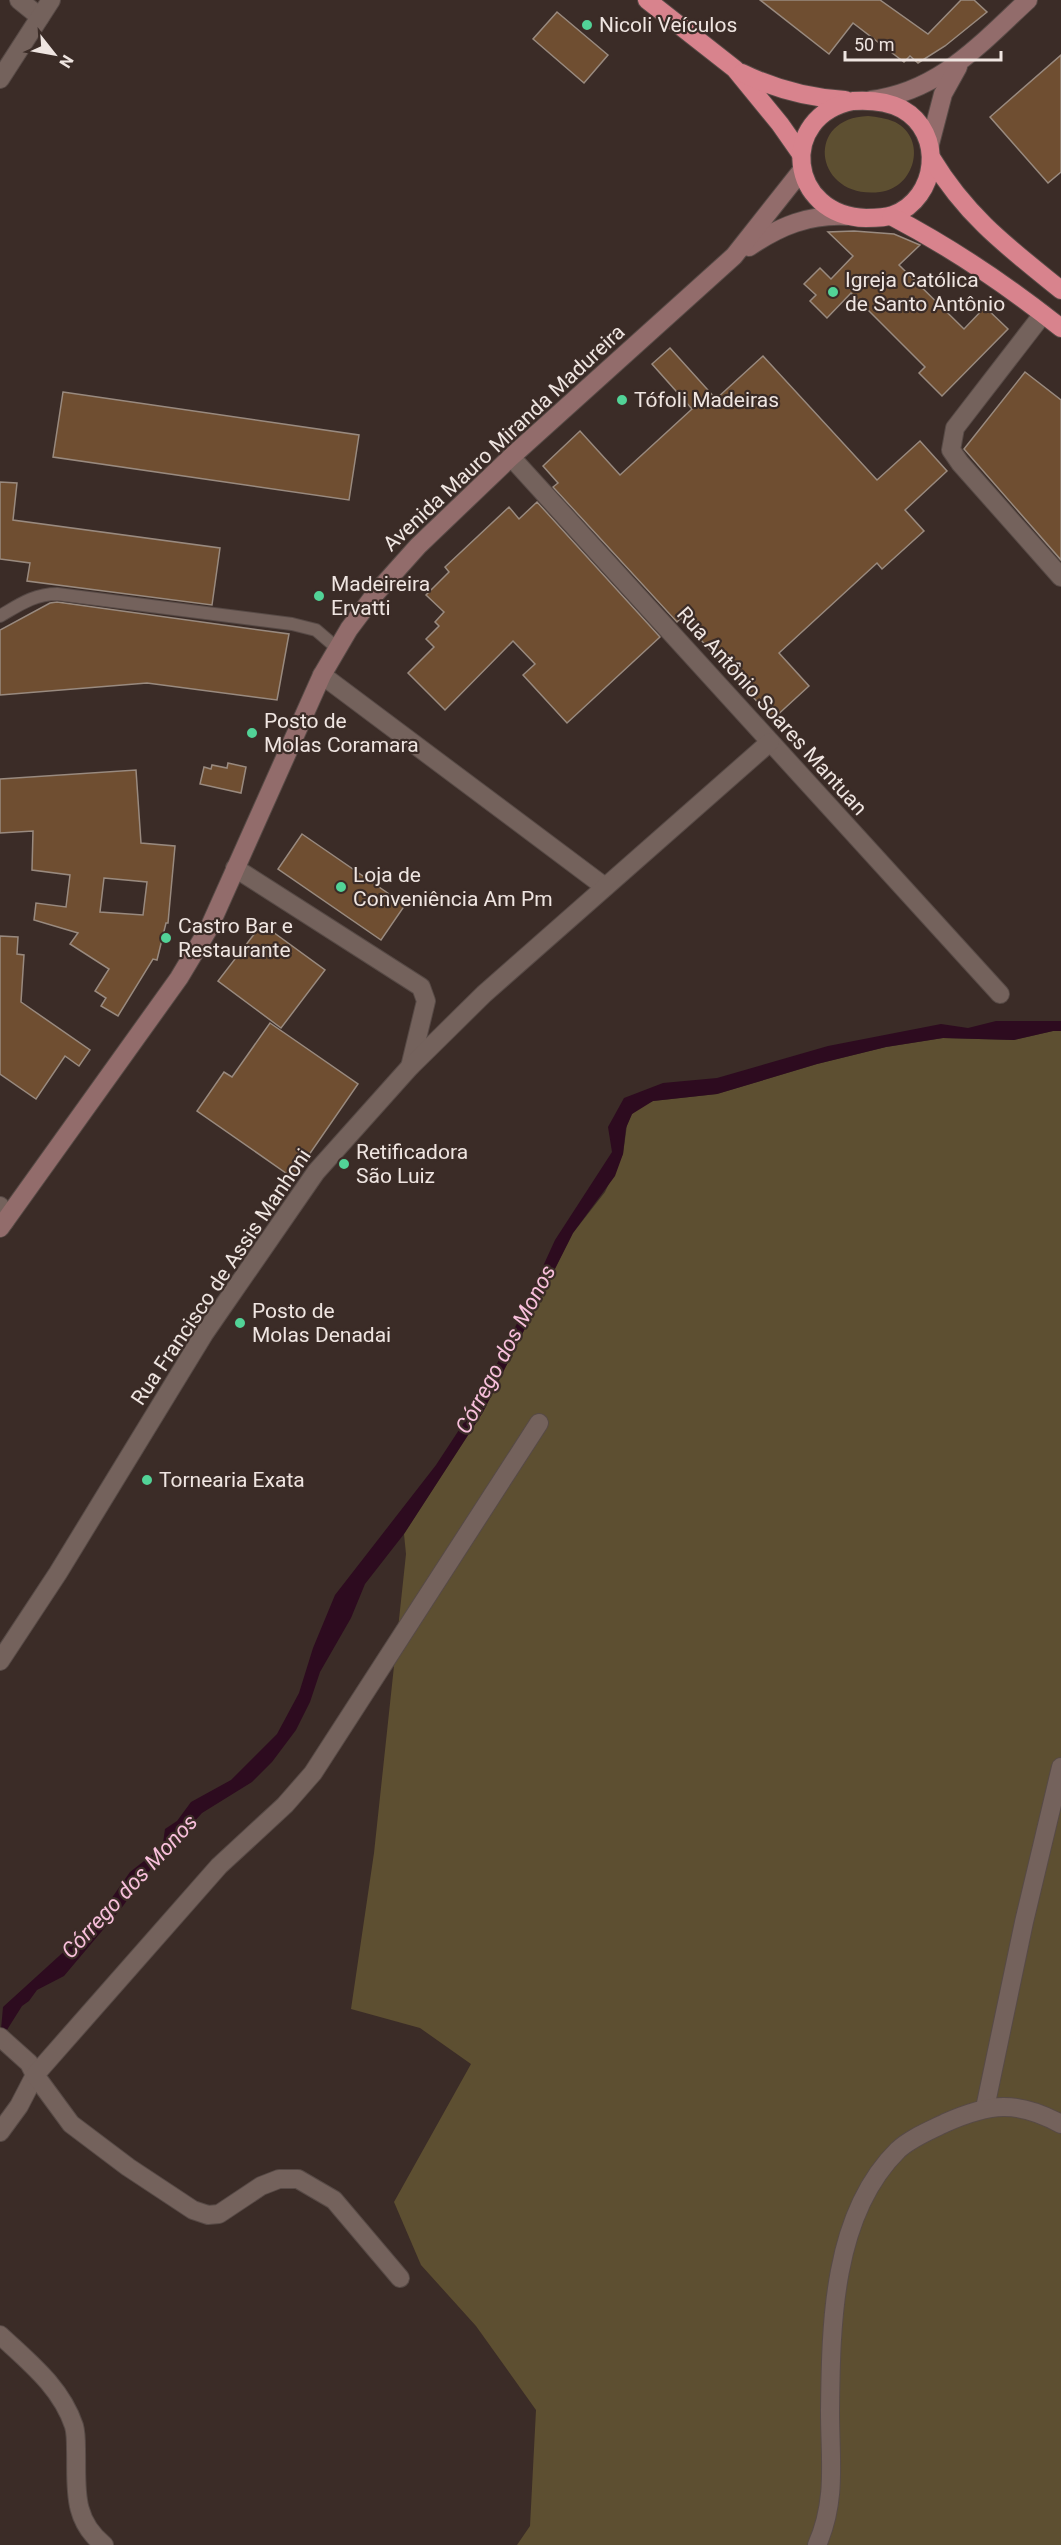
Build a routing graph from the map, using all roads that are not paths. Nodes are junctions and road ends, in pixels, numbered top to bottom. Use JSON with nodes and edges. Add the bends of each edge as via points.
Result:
{"nodes":[{"id":1,"x":19,"y":0,"type":"edge"},
{"id":2,"x":51,"y":0,"type":"edge"},
{"id":3,"x":647,"y":0,"type":"edge"},
{"id":4,"x":1028,"y":0,"type":"edge"},
{"id":5,"x":40,"y":17,"type":"junction"},
{"id":6,"x":963,"y":60,"type":"junction"},
{"id":7,"x":735,"y":69,"type":"junction"},
{"id":8,"x":0,"y":79,"type":"edge"},
{"id":9,"x":859,"y":101,"type":"junction"},
{"id":10,"x":931,"y":151,"type":"junction"},
{"id":11,"x":801,"y":162,"type":"junction"},
{"id":12,"x":847,"y":216,"type":"junction"},
{"id":13,"x":891,"y":216,"type":"junction"},
{"id":14,"x":734,"y":256,"type":"junction"},
{"id":15,"x":1061,"y":290,"type":"edge"},
{"id":16,"x":1043,"y":314,"type":"junction"},
{"id":17,"x":1061,"y":328,"type":"edge"},
{"id":18,"x":511,"y":457,"type":"junction"},
{"id":19,"x":1061,"y":577,"type":"edge"},
{"id":20,"x":0,"y":616,"type":"edge"},
{"id":21,"x":337,"y":648,"type":"junction"},
{"id":22,"x":322,"y":675,"type":"junction"},
{"id":23,"x":770,"y":742,"type":"junction"},
{"id":24,"x":235,"y":868,"type":"junction"},
{"id":25,"x":605,"y":887,"type":"junction"},
{"id":26,"x":1000,"y":994,"type":"dead end"},
{"id":27,"x":410,"y":1068,"type":"junction"},
{"id":28,"x":2,"y":1218,"type":"edge"},
{"id":29,"x":539,"y":1424,"type":"dead end"},
{"id":30,"x":0,"y":1661,"type":"edge"},
{"id":31,"x":1061,"y":1767,"type":"edge"},
{"id":32,"x":7,"y":2042,"type":"edge"},
{"id":33,"x":35,"y":2074,"type":"junction"},
{"id":34,"x":985,"y":2108,"type":"junction"},
{"id":35,"x":1061,"y":2124,"type":"edge"},
{"id":36,"x":0,"y":2132,"type":"edge"},
{"id":37,"x":400,"y":2278,"type":"dead end"},
{"id":38,"x":0,"y":2335,"type":"edge"},
{"id":39,"x":104,"y":2545,"type":"edge"},
{"id":40,"x":817,"y":2545,"type":"edge"}],
"edges":[{"from":1,"to":5,"type":"street"},
{"from":2,"to":5,"type":"street"},
{"from":3,"to":7,"type":"highway"},
{"from":4,"to":6,"type":"main road"},
{"from":5,"to":8,"type":"street"},
{"from":6,"to":9,"type":"main road","via":[[916,89]]},
{"from":6,"to":10,"type":"main road","via":[[943,94]]},
{"from":7,"to":9,"type":"highway","via":[[802,95]]},
{"from":7,"to":11,"type":"highway","via":[[780,124]]},
{"from":9,"to":10,"type":"highway","via":[[890,105],[914,118],[924,130]]},
{"from":9,"to":11,"type":"highway","via":[[839,104],[813,123],[805,138]]},
{"from":10,"to":13,"type":"highway","via":[[925,187],[916,200]]},
{"from":10,"to":15,"type":"highway","via":[[947,184],[987,230]]},
{"from":11,"to":12,"type":"highway","via":[[810,189],[823,205]]},
{"from":11,"to":14,"type":"main road"},
{"from":12,"to":13,"type":"highway"},
{"from":12,"to":14,"type":"main road","via":[[801,219]]},
{"from":13,"to":16,"type":"highway","via":[[962,255]]},
{"from":14,"to":18,"type":"main road","name":"Avenida Mauro Miranda Madureira"},
{"from":16,"to":17,"type":"highway"},
{"from":16,"to":19,"type":"street","via":[[955,428],[951,450]]},
{"from":18,"to":21,"type":"main road","name":"Avenida Mauro Miranda Madureira","via":[[376,592]]},
{"from":18,"to":23,"type":"street","name":"Rua Antônio Soares Mantuan"},
{"from":20,"to":21,"type":"lane","via":[[31,598],[57,594],[292,624],[316,630]]},
{"from":21,"to":22,"type":"main road","name":"Avenida Mauro Miranda Madureira"},
{"from":22,"to":24,"type":"main road","name":"Avenida Mauro Miranda Madureira"},
{"from":22,"to":25,"type":"street"},
{"from":23,"to":25,"type":"street","name":"Rua Francisco de Assis Manhoni"},
{"from":23,"to":26,"type":"street","name":"Rua Antônio Soares Mantuan"},
{"from":24,"to":27,"type":"street","via":[[421,987],[426,1001]]},
{"from":24,"to":28,"type":"main road","name":"Avenida Mauro Miranda Madureira","via":[[209,928],[179,978]]},
{"from":25,"to":27,"type":"street","name":"Rua Francisco de Assis Manhoni","via":[[484,994]]},
{"from":27,"to":30,"type":"street","name":"Rua Francisco de Assis Manhoni","via":[[315,1172],[204,1334]]},
{"from":29,"to":33,"type":"street","via":[[313,1773],[285,1805],[219,1866]]},
{"from":31,"to":34,"type":"street"},
{"from":32,"to":33,"type":"street"},
{"from":33,"to":36,"type":"street"},
{"from":33,"to":37,"type":"street","via":[[70,2124],[193,2210],[219,2214],[261,2186],[279,2179],[298,2179],[334,2200]]},
{"from":34,"to":35,"type":"street","via":[[1016,2106]]},
{"from":34,"to":40,"type":"street","via":[[932,2129],[899,2149],[877,2174],[853,2223],[837,2291],[830,2511]]},
{"from":38,"to":39,"type":"street","via":[[51,2384],[66,2405],[75,2429],[78,2510],[85,2527]]}]}
